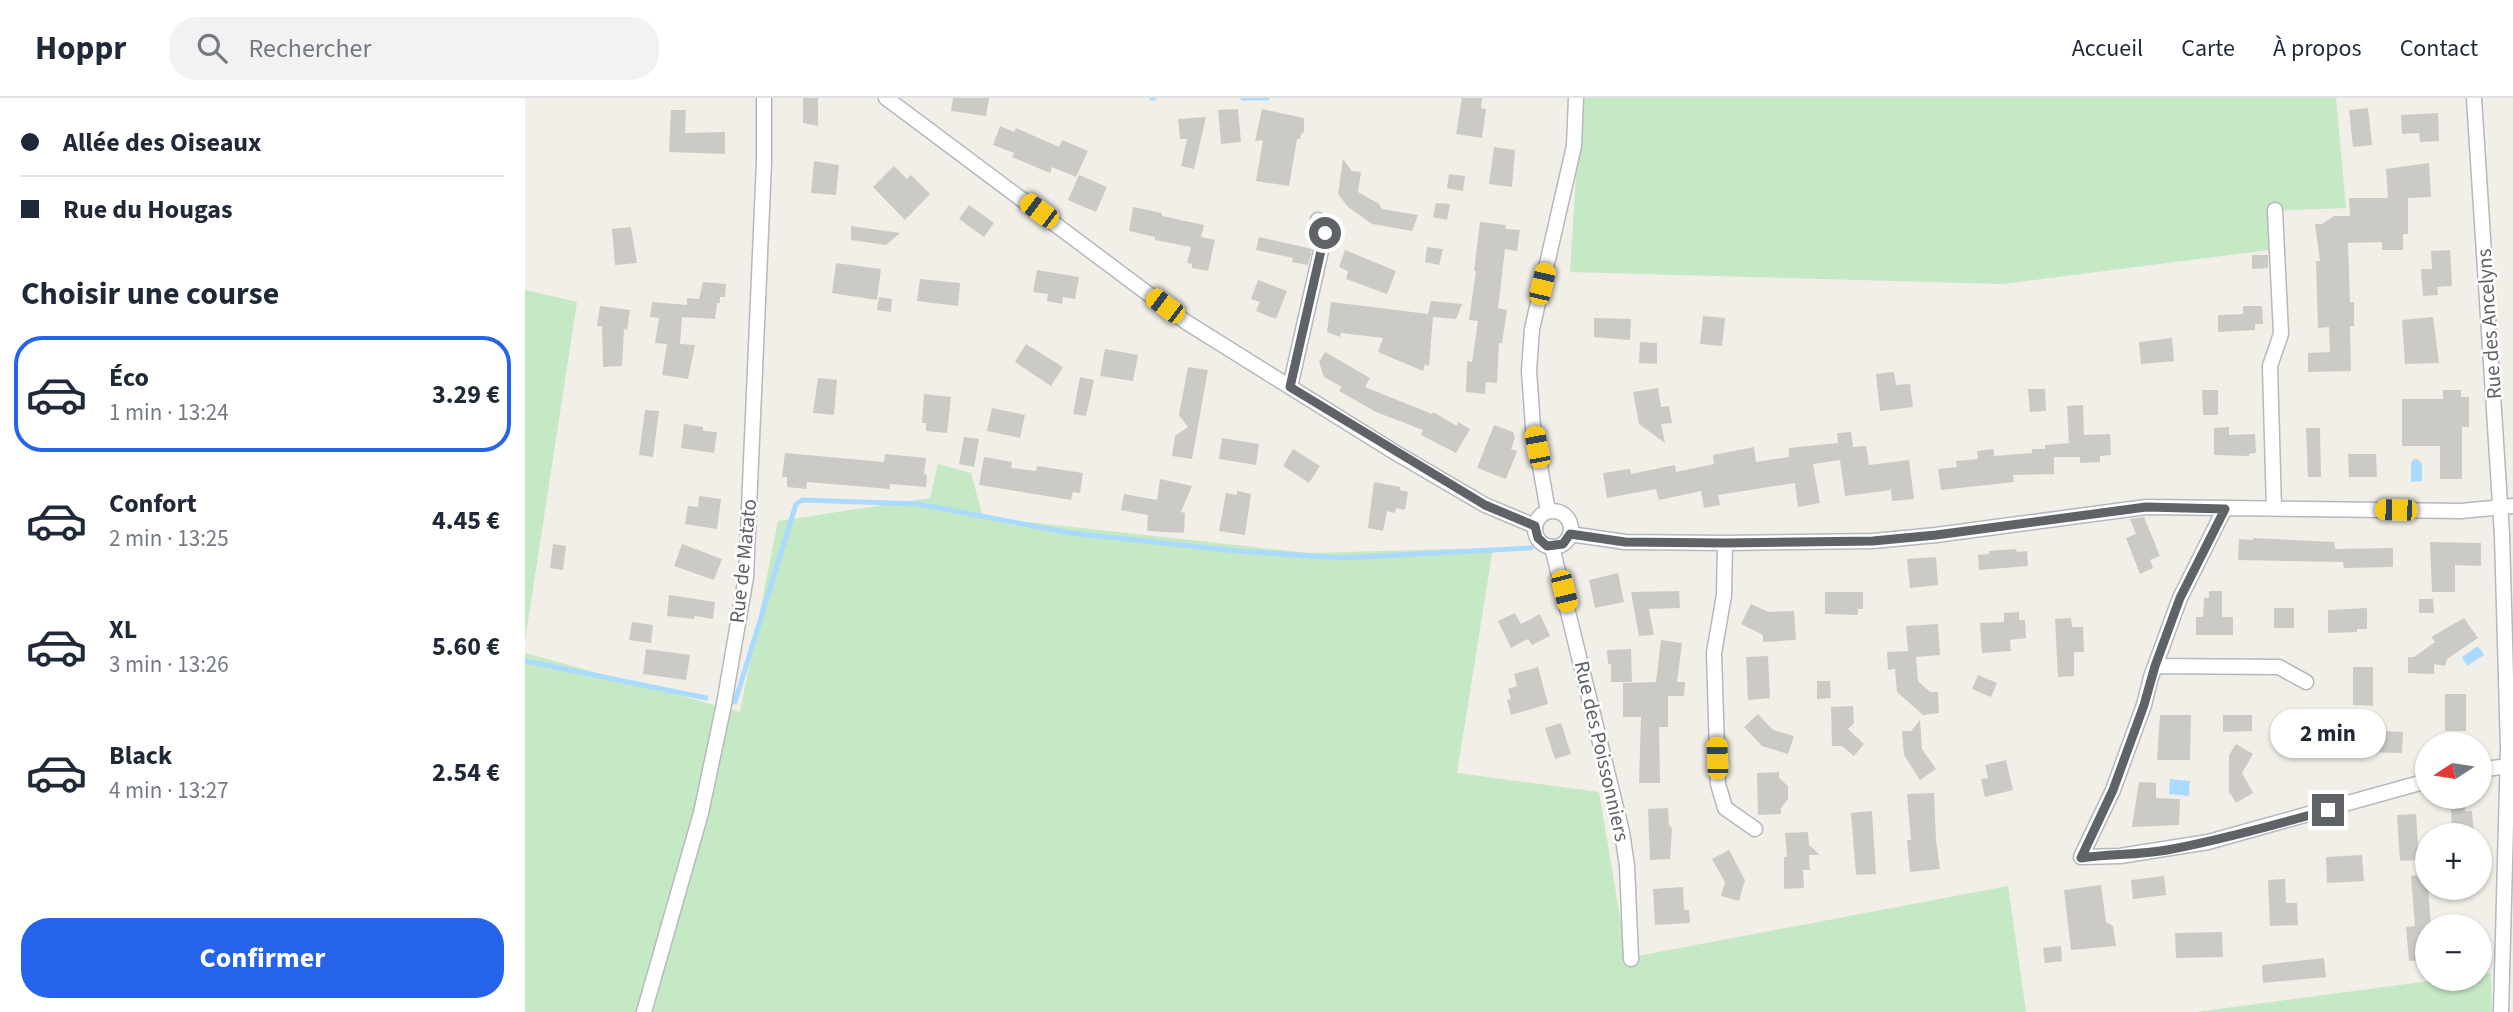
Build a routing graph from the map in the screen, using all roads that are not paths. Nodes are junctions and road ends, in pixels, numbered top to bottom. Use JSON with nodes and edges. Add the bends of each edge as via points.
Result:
{"nodes":[{"id":1,"x":764,"y":98,"type":"edge"},
{"id":2,"x":886,"y":98,"type":"edge"},
{"id":3,"x":1576,"y":98,"type":"edge"},
{"id":4,"x":2474,"y":98,"type":"edge"},
{"id":5,"x":2275,"y":210,"type":"dead end"},
{"id":6,"x":1318,"y":220,"type":"dead end"},
{"id":7,"x":1290,"y":387,"type":"junction"},
{"id":8,"x":2506,"y":507,"type":"edge"},
{"id":9,"x":2225,"y":509,"type":"junction"},
{"id":10,"x":2274,"y":509,"type":"junction"},
{"id":11,"x":1548,"y":511,"type":"junction"},
{"id":12,"x":1535,"y":526,"type":"junction"},
{"id":13,"x":1570,"y":534,"type":"junction"},
{"id":14,"x":1725,"y":543,"type":"junction"},
{"id":15,"x":1552,"y":547,"type":"junction"},
{"id":16,"x":2155,"y":666,"type":"junction"},
{"id":17,"x":2306,"y":682,"type":"dead end"},
{"id":18,"x":2507,"y":766,"type":"junction"},
{"id":19,"x":2492,"y":768,"type":"edge"},
{"id":20,"x":2415,"y":784,"type":"edge"},
{"id":21,"x":1755,"y":829,"type":"dead end"},
{"id":22,"x":1631,"y":959,"type":"dead end"},
{"id":23,"x":643,"y":1012,"type":"edge"},
{"id":24,"x":2501,"y":1012,"type":"edge"}],
"edges":[{"from":1,"to":23,"type":"street","name":"Rue de Matato","via":[[746,577],[701,813]]},
{"from":2,"to":7,"type":"street","via":[[1186,322]]},
{"from":3,"to":11,"type":"street","via":[[1574,146],[1532,329],[1529,371],[1533,427]]},
{"from":4,"to":8,"type":"street","name":"Rue des Ancelyns"},
{"from":5,"to":10,"type":"street","via":[[2281,334],[2270,366]]},
{"from":6,"to":7,"type":"street","via":[[1325,233]]},
{"from":7,"to":12,"type":"street","via":[[1485,505]]},
{"from":8,"to":10,"type":"street","via":[[2461,511]]},
{"from":8,"to":18,"type":"street","name":"Rue des Ancelyns","via":[[2502,535]]},
{"from":9,"to":10,"type":"street"},
{"from":9,"to":14,"type":"street","via":[[2146,507],[1873,541]]},
{"from":9,"to":16,"type":"street","via":[[2180,598]]},
{"from":11,"to":12,"type":"street"},
{"from":11,"to":13,"type":"street","via":[[1567,518]]},
{"from":12,"to":15,"type":"street","via":[[1542,543]]},
{"from":13,"to":14,"type":"street","via":[[1625,542]]},
{"from":13,"to":15,"type":"street","via":[[1563,544]]},
{"from":14,"to":21,"type":"street","via":[[1724,595],[1714,653],[1718,784],[1725,808]]},
{"from":15,"to":22,"type":"street","name":"Rue des Poissonniers","via":[[1622,832]]},
{"from":16,"to":17,"type":"street","via":[[2279,667]]},
{"from":16,"to":20,"type":"street","via":[[2117,781],[2081,858],[2208,842]]},
{"from":18,"to":19,"type":"street"},
{"from":18,"to":24,"type":"street","name":"Rue des Ancelyns"}]}
